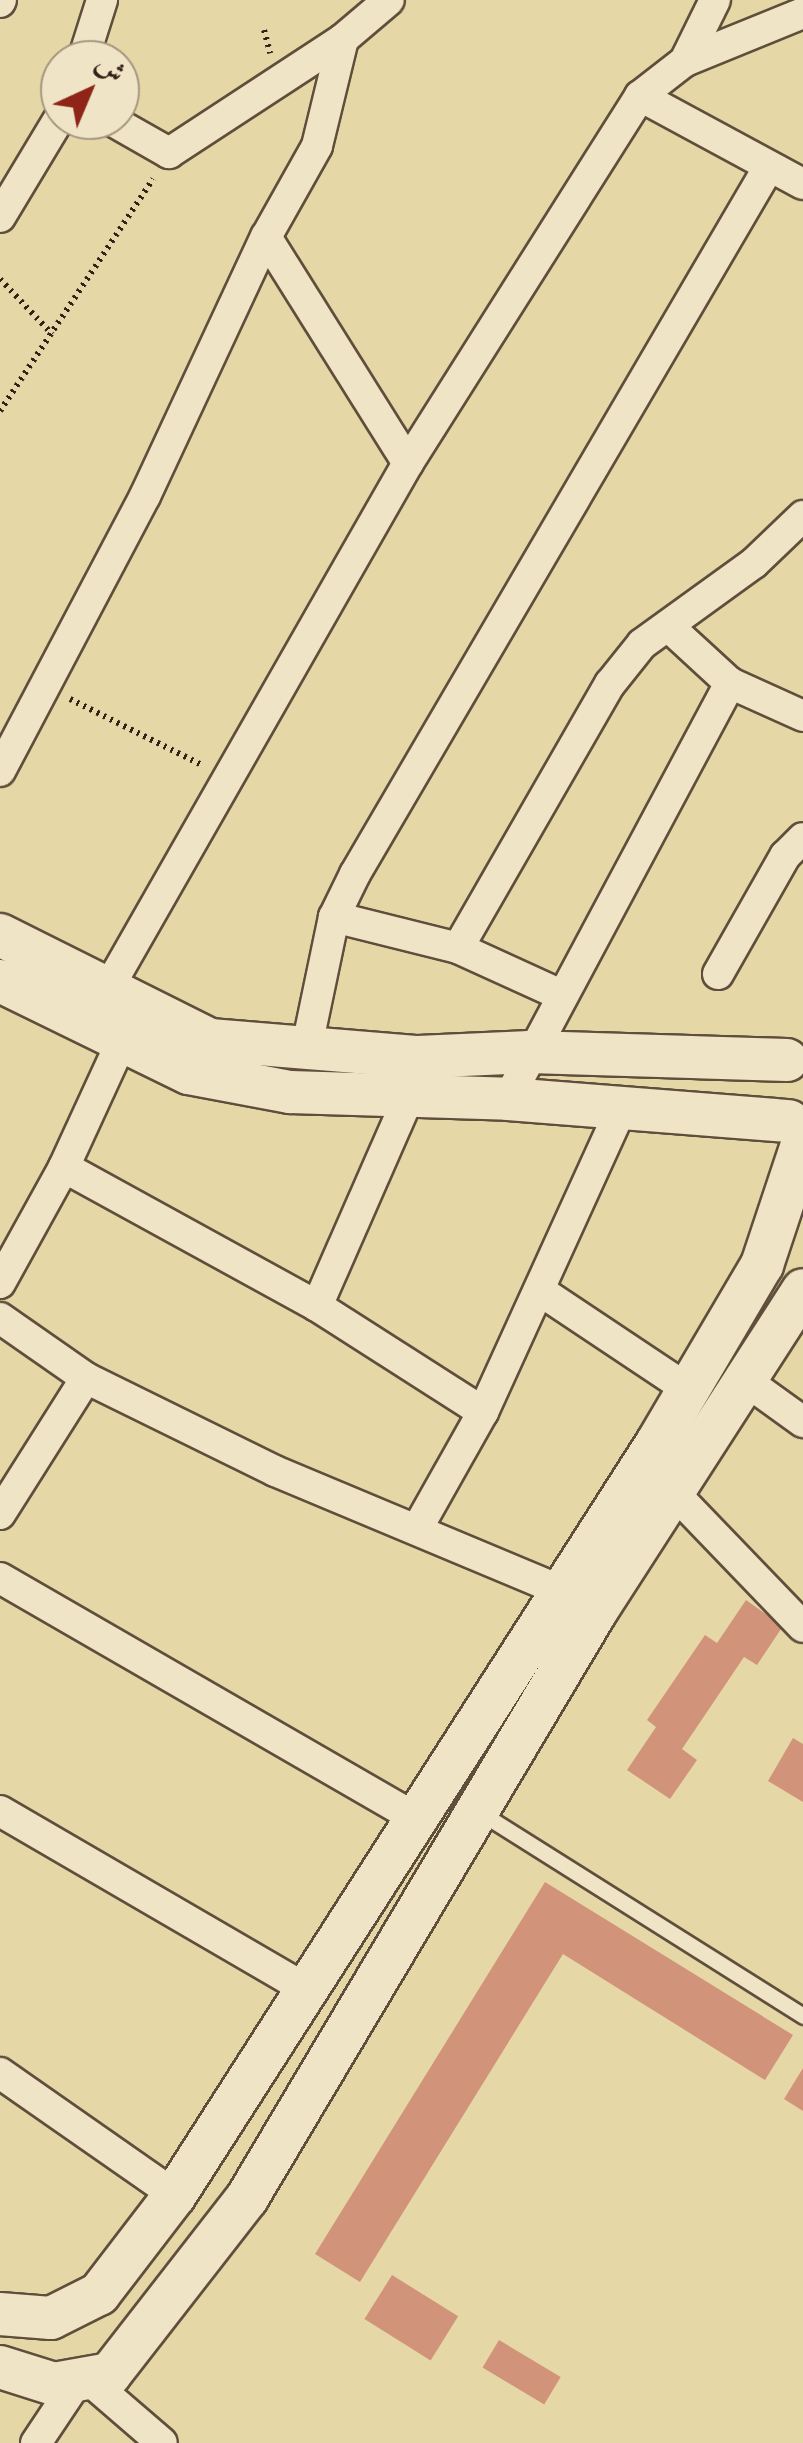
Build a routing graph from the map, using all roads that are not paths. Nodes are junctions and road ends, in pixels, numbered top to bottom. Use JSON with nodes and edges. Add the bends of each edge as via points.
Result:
{"nodes":[{"id":1,"x":102,"y":0,"type":"edge"},
{"id":2,"x":389,"y":0,"type":"edge"},
{"id":3,"x":715,"y":0,"type":"edge"},
{"id":4,"x":803,"y":13,"type":"edge"},
{"id":5,"x":343,"y":39,"type":"junction"},
{"id":6,"x":89,"y":40,"type":"edge"},
{"id":7,"x":684,"y":61,"type":"junction"},
{"id":8,"x":640,"y":96,"type":"junction"},
{"id":9,"x":140,"y":137,"type":"edge"},
{"id":10,"x":46,"y":140,"type":"edge"},
{"id":11,"x":768,"y":170,"type":"junction"},
{"id":12,"x":803,"y":184,"type":"edge"},
{"id":13,"x":0,"y":217,"type":"edge"},
{"id":14,"x":266,"y":236,"type":"junction"},
{"id":15,"x":408,"y":463,"type":"junction"},
{"id":16,"x":803,"y":516,"type":"edge"},
{"id":17,"x":668,"y":626,"type":"junction"},
{"id":18,"x":730,"y":683,"type":"junction"},
{"id":19,"x":803,"y":716,"type":"edge"},
{"id":20,"x":0,"y":771,"type":"edge"},
{"id":21,"x":803,"y":838,"type":"edge"},
{"id":22,"x":334,"y":917,"type":"junction"},
{"id":23,"x":0,"y":935,"type":"edge"},
{"id":24,"x":458,"y":948,"type":"junction"},
{"id":25,"x":718,"y":974,"type":"dead end"},
{"id":26,"x":0,"y":981,"type":"edge"},
{"id":27,"x":106,"y":992,"type":"junction"},
{"id":28,"x":561,"y":994,"type":"junction"},
{"id":29,"x":121,"y":1043,"type":"junction"},
{"id":30,"x":306,"y":1052,"type":"junction"},
{"id":31,"x":530,"y":1052,"type":"junction"},
{"id":32,"x":795,"y":1052,"type":"edge"},
{"id":33,"x":410,"y":1094,"type":"junction"},
{"id":34,"x":508,"y":1099,"type":"junction"},
{"id":35,"x":622,"y":1107,"type":"junction"},
{"id":36,"x":798,"y":1134,"type":"edge"},
{"id":37,"x":64,"y":1167,"type":"junction"},
{"id":38,"x":0,"y":1283,"type":"edge"},
{"id":39,"x":803,"y":1290,"type":"edge"},
{"id":40,"x":542,"y":1292,"type":"junction"},
{"id":41,"x":317,"y":1306,"type":"junction"},
{"id":42,"x":0,"y":1318,"type":"edge"},
{"id":43,"x":86,"y":1378,"type":"junction"},
{"id":44,"x":749,"y":1383,"type":"junction"},
{"id":45,"x":686,"y":1388,"type":"junction"},
{"id":46,"x":483,"y":1412,"type":"junction"},
{"id":47,"x":803,"y":1422,"type":"edge"},
{"id":48,"x":676,"y":1495,"type":"junction"},
{"id":49,"x":0,"y":1514,"type":"edge"},
{"id":50,"x":417,"y":1529,"type":"junction"},
{"id":51,"x":0,"y":1578,"type":"edge"},
{"id":52,"x":560,"y":1590,"type":"junction"},
{"id":53,"x":803,"y":1627,"type":"edge"},
{"id":54,"x":0,"y":1811,"type":"edge"},
{"id":55,"x":481,"y":1813,"type":"junction"},
{"id":56,"x":417,"y":1819,"type":"junction"},
{"id":57,"x":309,"y":1992,"type":"junction"},
{"id":58,"x":803,"y":2016,"type":"edge"},
{"id":59,"x":0,"y":2073,"type":"edge"},
{"id":60,"x":175,"y":2195,"type":"junction"},
{"id":61,"x":132,"y":2254,"type":"junction"},
{"id":62,"x":177,"y":2288,"type":"junction"},
{"id":63,"x":0,"y":2314,"type":"edge"},
{"id":64,"x":0,"y":2366,"type":"edge"},
{"id":65,"x":83,"y":2381,"type":"junction"},
{"id":66,"x":36,"y":2443,"type":"edge"},
{"id":67,"x":162,"y":2443,"type":"edge"}],
"edges":[{"from":1,"to":6,"type":"street"},
{"from":2,"to":5,"type":"street"},
{"from":3,"to":7,"type":"street"},
{"from":4,"to":7,"type":"street"},
{"from":5,"to":9,"type":"street","via":[[169,154]]},
{"from":5,"to":14,"type":"street","via":[[316,146]]},
{"from":7,"to":8,"type":"street"},
{"from":8,"to":11,"type":"street"},
{"from":8,"to":15,"type":"street"},
{"from":10,"to":13,"type":"street"},
{"from":11,"to":12,"type":"street"},
{"from":11,"to":22,"type":"street"},
{"from":14,"to":15,"type":"street"},
{"from":14,"to":20,"type":"street"},
{"from":15,"to":27,"type":"street"},
{"from":16,"to":17,"type":"street","via":[[754,563]]},
{"from":17,"to":18,"type":"street"},
{"from":17,"to":24,"type":"street","via":[[642,644],[610,684]]},
{"from":18,"to":19,"type":"street"},
{"from":18,"to":28,"type":"street"},
{"from":21,"to":25,"type":"street","via":[[785,856]]},
{"from":22,"to":24,"type":"street"},
{"from":22,"to":30,"type":"street"},
{"from":23,"to":27,"type":"street"},
{"from":24,"to":28,"type":"street"},
{"from":26,"to":29,"type":"street"},
{"from":27,"to":30,"type":"street","via":[[210,1040]]},
{"from":28,"to":31,"type":"street"},
{"from":29,"to":33,"type":"street","via":[[189,1074],[290,1092]]},
{"from":29,"to":37,"type":"street"},
{"from":30,"to":31,"type":"street"},
{"from":31,"to":32,"type":"street"},
{"from":31,"to":34,"type":"street"},
{"from":32,"to":36,"type":"street","via":[[780,1086]]},
{"from":33,"to":34,"type":"street"},
{"from":33,"to":41,"type":"street"},
{"from":34,"to":35,"type":"street"},
{"from":35,"to":36,"type":"street"},
{"from":35,"to":40,"type":"street"},
{"from":36,"to":45,"type":"street","via":[[762,1265]]},
{"from":37,"to":38,"type":"street"},
{"from":37,"to":41,"type":"street"},
{"from":39,"to":44,"type":"street"},
{"from":40,"to":45,"type":"street"},
{"from":40,"to":46,"type":"street"},
{"from":41,"to":46,"type":"street"},
{"from":42,"to":43,"type":"street"},
{"from":43,"to":49,"type":"street"},
{"from":43,"to":50,"type":"street","via":[[275,1472]]},
{"from":44,"to":47,"type":"street"},
{"from":44,"to":48,"type":"street"},
{"from":45,"to":52,"type":"street"},
{"from":46,"to":50,"type":"street"},
{"from":48,"to":53,"type":"street"},
{"from":48,"to":55,"type":"street","via":[[595,1613]]},
{"from":50,"to":52,"type":"street"},
{"from":51,"to":56,"type":"street"},
{"from":52,"to":56,"type":"street"},
{"from":54,"to":57,"type":"street"},
{"from":55,"to":58,"type":"lane"},
{"from":55,"to":62,"type":"street","via":[[247,2198]]},
{"from":56,"to":57,"type":"street"},
{"from":57,"to":60,"type":"street"},
{"from":59,"to":60,"type":"street"},
{"from":60,"to":61,"type":"street"},
{"from":61,"to":62,"type":"street"},
{"from":61,"to":63,"type":"street","via":[[99,2294],[51,2318]]},
{"from":62,"to":65,"type":"street","via":[[110,2374]]},
{"from":64,"to":65,"type":"street","via":[[54,2384]]},
{"from":65,"to":66,"type":"street"},
{"from":65,"to":67,"type":"street"}]}
